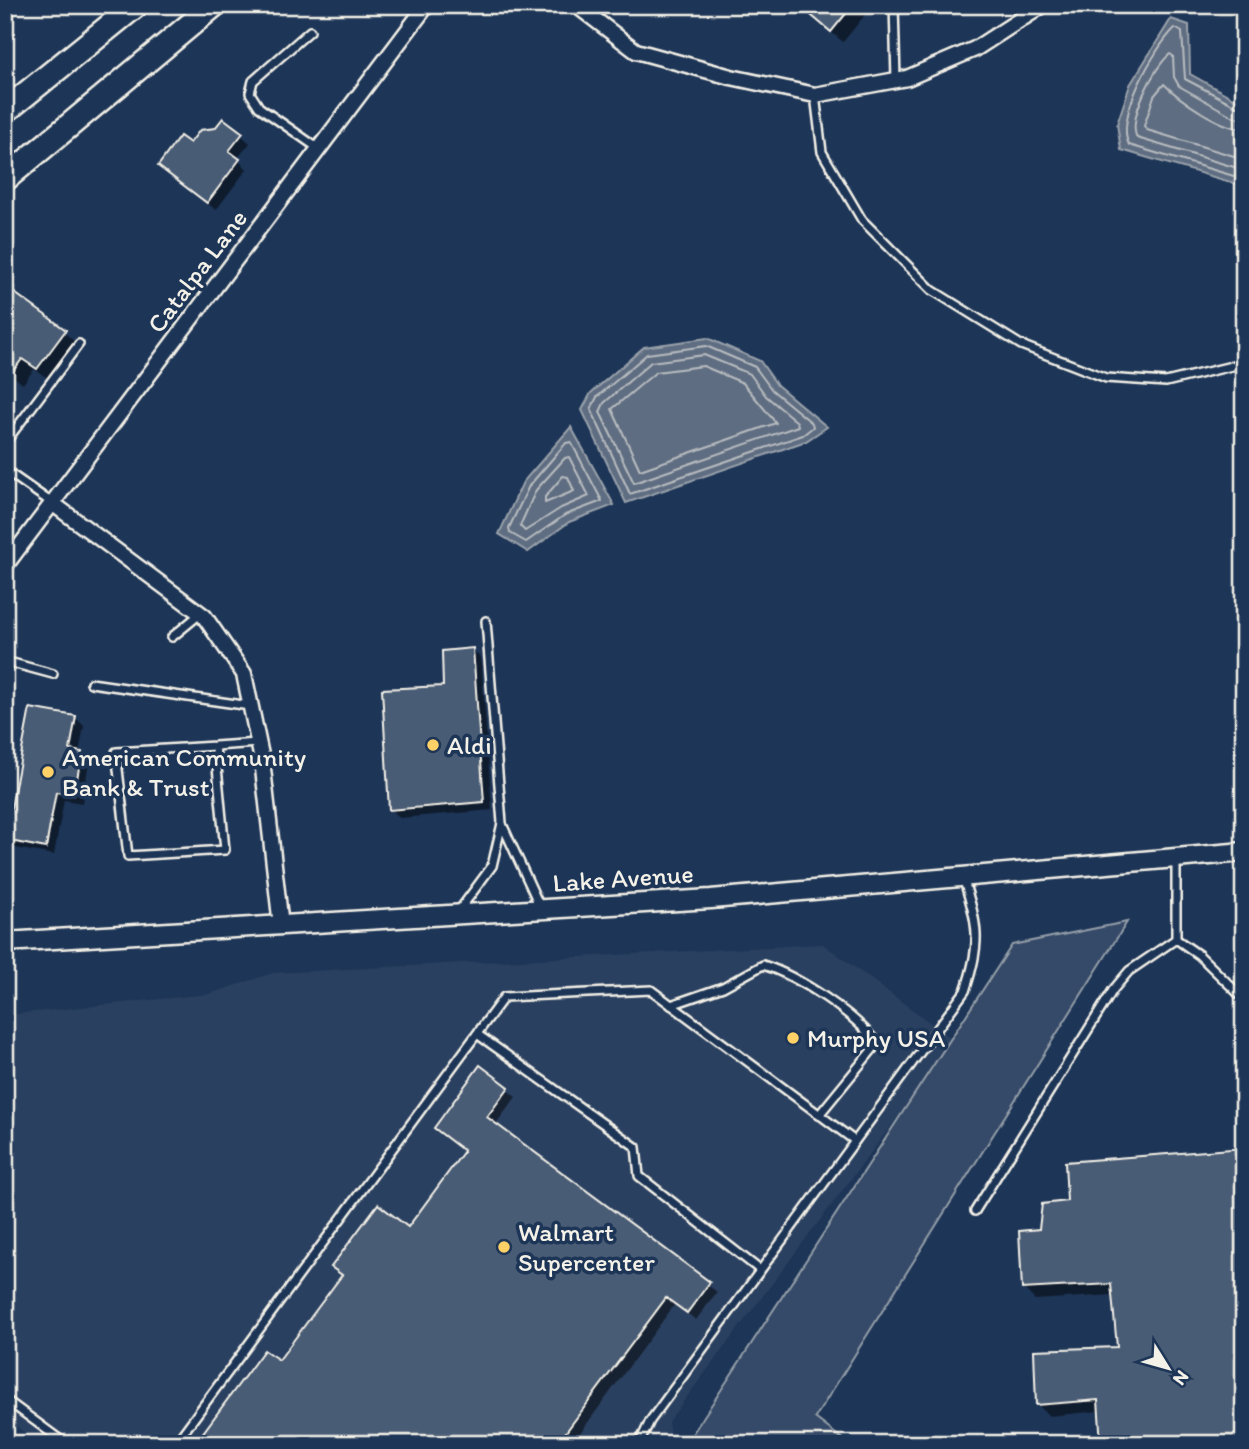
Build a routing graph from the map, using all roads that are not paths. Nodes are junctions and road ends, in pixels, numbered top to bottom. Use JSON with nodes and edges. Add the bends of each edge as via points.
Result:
{"nodes":[{"id":1,"x":136,"y":5,"type":"edge"},
{"id":2,"x":214,"y":5,"type":"edge"},
{"id":3,"x":427,"y":5,"type":"edge"},
{"id":4,"x":576,"y":5,"type":"edge"},
{"id":5,"x":894,"y":5,"type":"edge"},
{"id":6,"x":1043,"y":5,"type":"edge"},
{"id":7,"x":310,"y":31,"type":"dead end"},
{"id":8,"x":896,"y":80,"type":"junction"},
{"id":9,"x":815,"y":94,"type":"junction"},
{"id":10,"x":5,"y":111,"type":"edge"},
{"id":11,"x":319,"y":149,"type":"junction"},
{"id":12,"x":5,"y":178,"type":"edge"},
{"id":13,"x":79,"y":344,"type":"dead end"},
{"id":14,"x":1244,"y":363,"type":"edge"},
{"id":15,"x":5,"y":443,"type":"edge"},
{"id":16,"x":5,"y":470,"type":"edge"},
{"id":17,"x":52,"y":503,"type":"junction"},
{"id":18,"x":5,"y":566,"type":"edge"},
{"id":19,"x":201,"y":614,"type":"junction"},
{"id":20,"x":486,"y":621,"type":"dead end"},
{"id":21,"x":172,"y":637,"type":"dead end"},
{"id":22,"x":5,"y":662,"type":"edge"},
{"id":23,"x":52,"y":674,"type":"dead end"},
{"id":24,"x":91,"y":683,"type":"dead end"},
{"id":25,"x":250,"y":706,"type":"junction"},
{"id":26,"x":258,"y":743,"type":"junction"},
{"id":27,"x":215,"y":746,"type":"junction"},
{"id":28,"x":502,"y":823,"type":"junction"},
{"id":29,"x":1244,"y":852,"type":"edge"},
{"id":30,"x":1176,"y":858,"type":"junction"},
{"id":31,"x":963,"y":877,"type":"junction"},
{"id":32,"x":541,"y":910,"type":"junction"},
{"id":33,"x":457,"y":915,"type":"junction"},
{"id":34,"x":281,"y":926,"type":"junction"},
{"id":35,"x":1175,"y":939,"type":"junction"},
{"id":36,"x":5,"y":942,"type":"edge"},
{"id":37,"x":1244,"y":999,"type":"edge"},
{"id":38,"x":671,"y":1005,"type":"junction"},
{"id":39,"x":477,"y":1034,"type":"junction"},
{"id":40,"x":819,"y":1115,"type":"junction"},
{"id":41,"x":855,"y":1141,"type":"junction"},
{"id":42,"x":975,"y":1212,"type":"dead end"},
{"id":43,"x":760,"y":1270,"type":"junction"},
{"id":44,"x":5,"y":1399,"type":"edge"},
{"id":45,"x":66,"y":1444,"type":"edge"},
{"id":46,"x":175,"y":1444,"type":"edge"},
{"id":47,"x":639,"y":1444,"type":"edge"}],
"edges":[{"from":1,"to":10,"type":"main road"},
{"from":2,"to":12,"type":"main road"},
{"from":3,"to":11,"type":"street","name":"Catalpa Lane"},
{"from":4,"to":9,"type":"street","via":[[636,51]]},
{"from":5,"to":8,"type":"lane"},
{"from":6,"to":8,"type":"street","via":[[975,49]]},
{"from":7,"to":11,"type":"lane","via":[[253,81],[250,93],[259,107]]},
{"from":8,"to":9,"type":"street"},
{"from":9,"to":14,"type":"lane","via":[[822,152],[862,220],[932,290],[965,311],[1021,345],[1106,378],[1166,382]]},
{"from":11,"to":17,"type":"street","name":"Catalpa Lane"},
{"from":13,"to":15,"type":"lane"},
{"from":16,"to":17,"type":"lane"},
{"from":17,"to":18,"type":"street","name":"Catalpa Lane"},
{"from":17,"to":19,"type":"street"},
{"from":19,"to":21,"type":"lane"},
{"from":19,"to":25,"type":"street","via":[[244,674]]},
{"from":20,"to":28,"type":"lane"},
{"from":22,"to":23,"type":"lane"},
{"from":24,"to":25,"type":"lane"},
{"from":25,"to":26,"type":"street"},
{"from":26,"to":27,"type":"lane"},
{"from":26,"to":34,"type":"street"},
{"from":27,"to":27,"type":"lane","via":[[225,850],[128,856],[117,752]]},
{"from":28,"to":32,"type":"lane"},
{"from":28,"to":33,"type":"lane","via":[[492,866]]},
{"from":29,"to":30,"type":"street","name":"Lake Avenue"},
{"from":30,"to":31,"type":"street","name":"Lake Avenue"},
{"from":30,"to":35,"type":"lane"},
{"from":31,"to":32,"type":"street","name":"Lake Avenue"},
{"from":31,"to":41,"type":"lane","via":[[978,928],[975,960],[965,991]]},
{"from":32,"to":33,"type":"street","name":"Lake Avenue"},
{"from":33,"to":34,"type":"street","name":"Lake Avenue"},
{"from":34,"to":36,"type":"street","name":"Lake Avenue"},
{"from":35,"to":37,"type":"lane"},
{"from":35,"to":42,"type":"lane","via":[[1129,971],[1113,990]]},
{"from":38,"to":39,"type":"lane","via":[[651,990],[504,997]]},
{"from":38,"to":40,"type":"lane"},
{"from":38,"to":40,"type":"lane","via":[[723,987],[763,965],[785,972],[867,1029],[877,1044]]},
{"from":39,"to":43,"type":"lane","via":[[636,1147],[639,1176]]},
{"from":39,"to":46,"type":"lane"},
{"from":40,"to":41,"type":"lane"},
{"from":41,"to":43,"type":"lane"},
{"from":43,"to":47,"type":"lane","via":[[650,1421]]},
{"from":44,"to":45,"type":"lane"}]}
